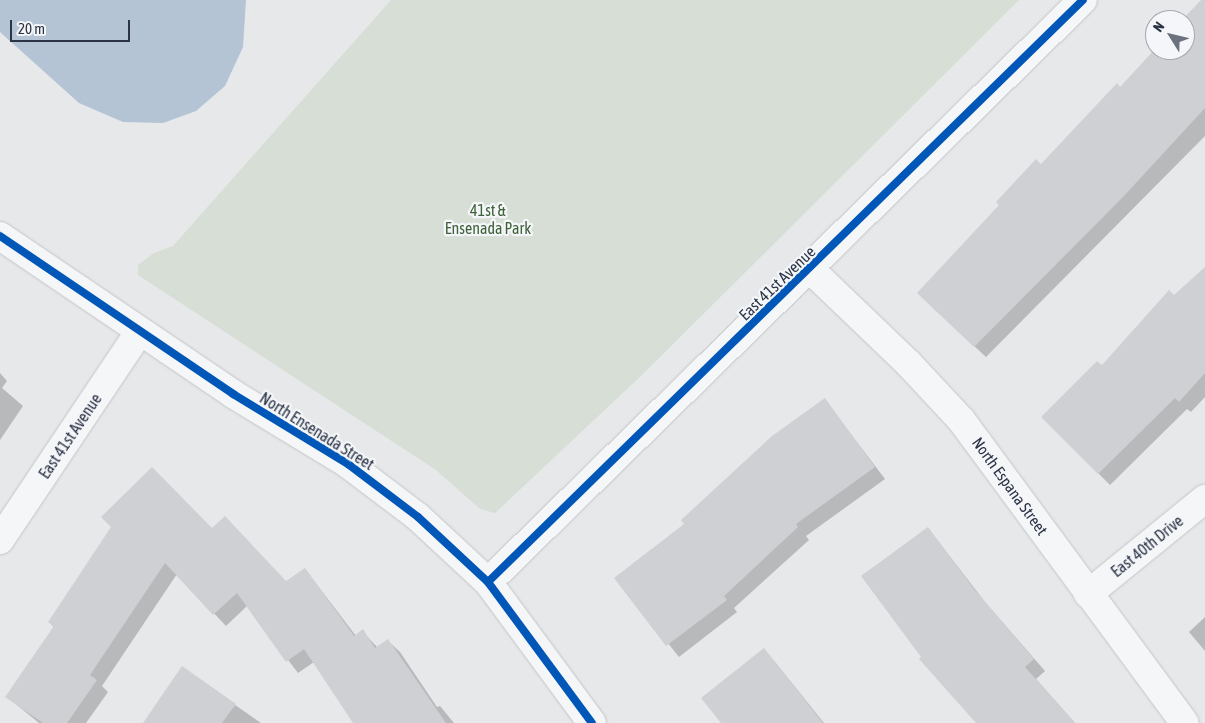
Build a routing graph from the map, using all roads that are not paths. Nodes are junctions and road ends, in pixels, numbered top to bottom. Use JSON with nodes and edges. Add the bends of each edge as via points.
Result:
{"nodes":[{"id":1,"x":1083,"y":0,"type":"edge"},
{"id":2,"x":0,"y":236,"type":"edge"},
{"id":3,"x":811,"y":270,"type":"junction"},
{"id":4,"x":139,"y":332,"type":"junction"},
{"id":5,"x":1205,"y":498,"type":"edge"},
{"id":6,"x":0,"y":540,"type":"edge"},
{"id":7,"x":488,"y":582,"type":"junction"},
{"id":8,"x":1088,"y":594,"type":"junction"},
{"id":9,"x":592,"y":723,"type":"edge"},
{"id":10,"x":1185,"y":723,"type":"edge"}],
"edges":[{"from":1,"to":3,"type":"street","name":"East 41st Avenue"},
{"from":2,"to":4,"type":"street","name":"North Ensenada Street"},
{"from":3,"to":7,"type":"street","name":"East 41st Avenue"},
{"from":3,"to":8,"type":"street","name":"North Espana Street","via":[[908,362],[962,421]]},
{"from":4,"to":6,"type":"street","name":"East 41st Avenue"},
{"from":4,"to":7,"type":"street","name":"North Ensenada Street","via":[[348,464],[418,517]]},
{"from":5,"to":8,"type":"street","name":"East 40th Drive"},
{"from":7,"to":9,"type":"street","name":"North Ensenada Street"},
{"from":8,"to":10,"type":"street","name":"North Espana Street"}]}
